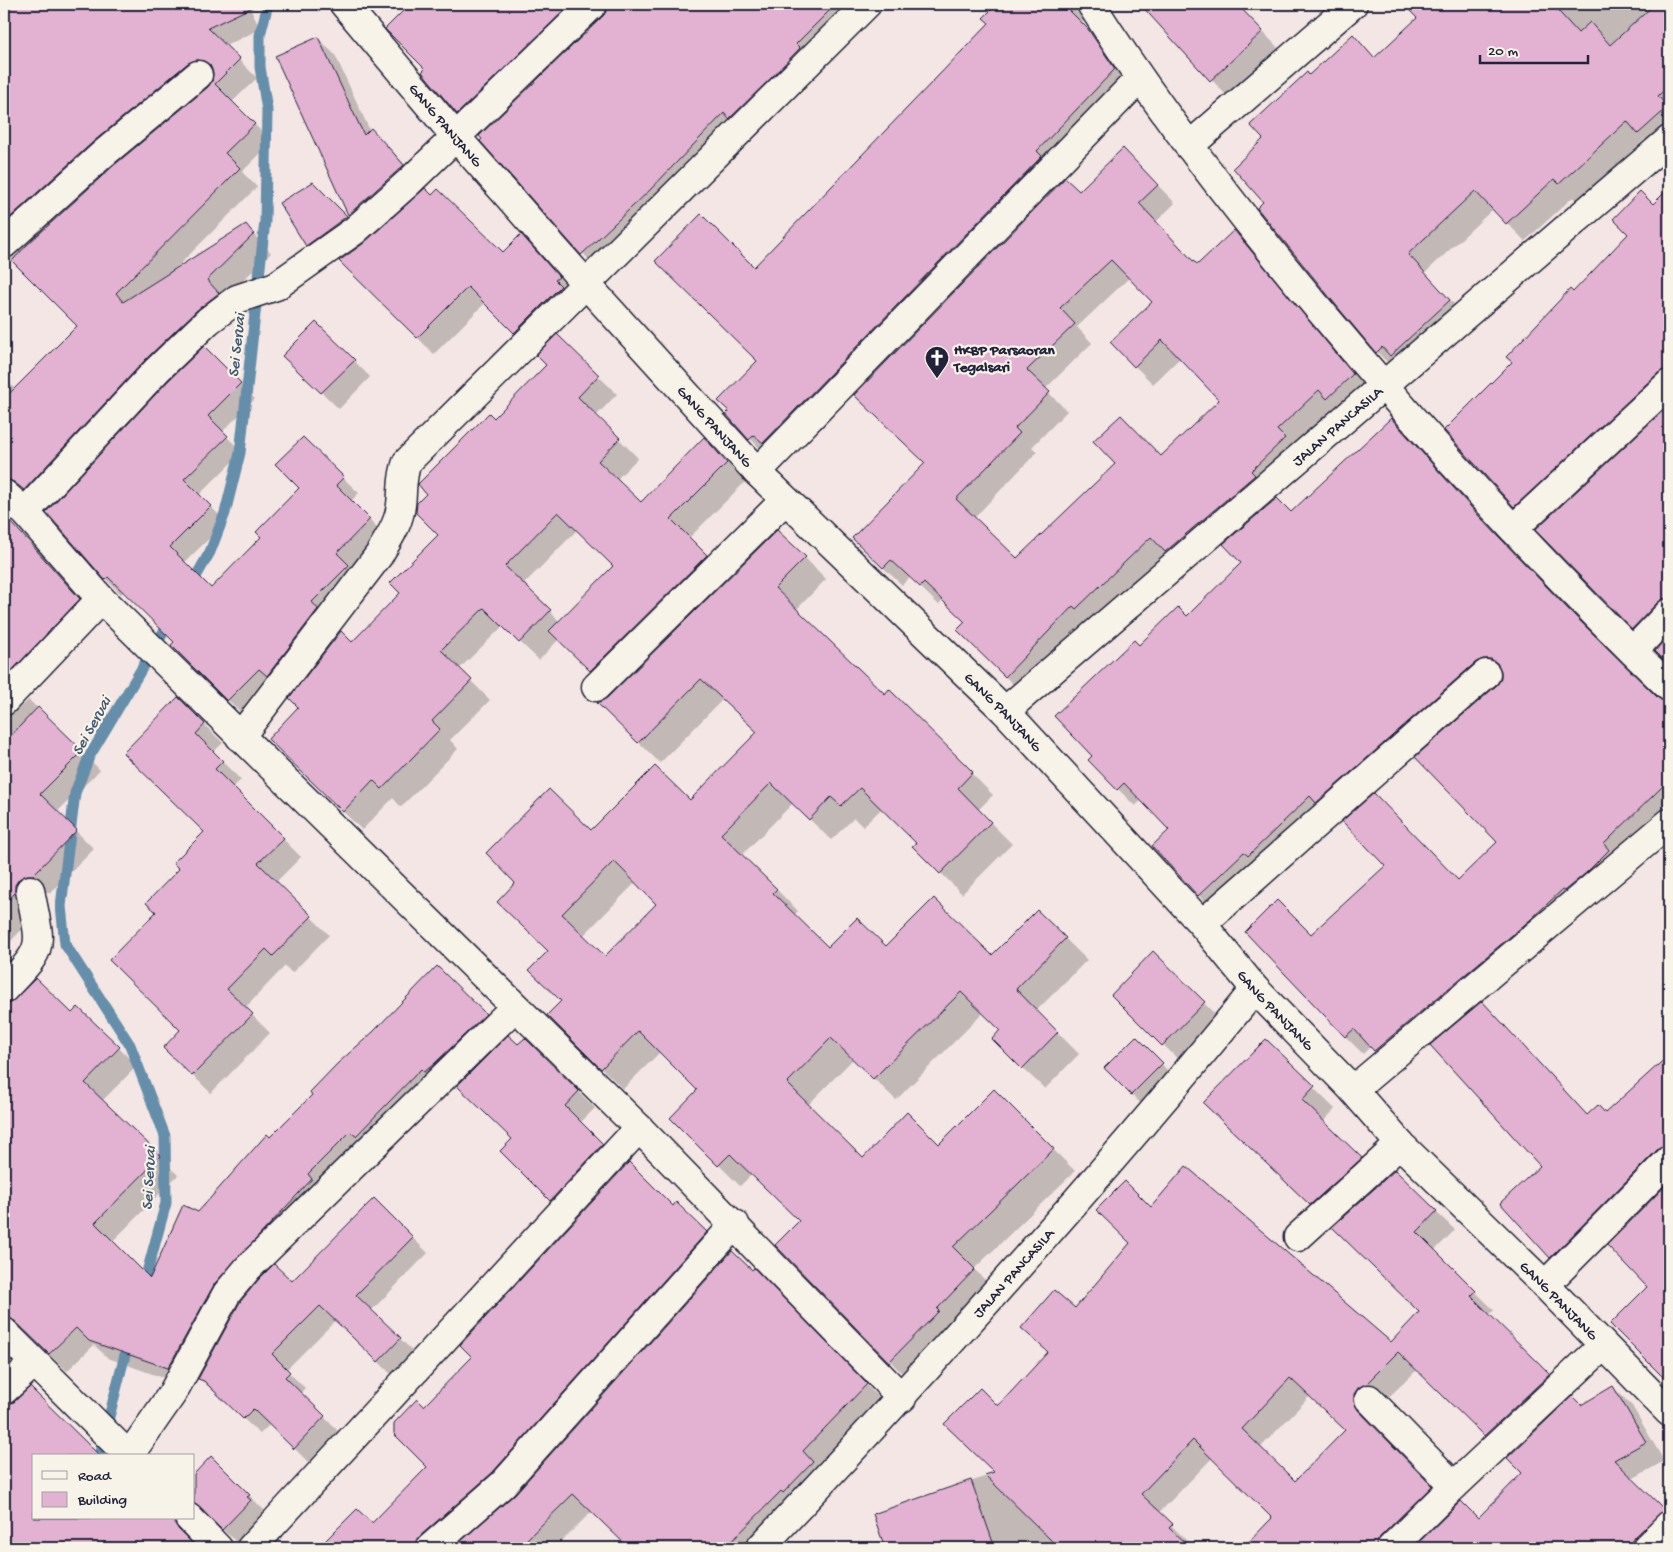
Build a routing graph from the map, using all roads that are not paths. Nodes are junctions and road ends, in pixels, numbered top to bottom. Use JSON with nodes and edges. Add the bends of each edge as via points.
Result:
{"nodes":[{"id":1,"x":344,"y":4,"type":"edge"},
{"id":2,"x":593,"y":4,"type":"edge"},
{"id":3,"x":867,"y":4,"type":"edge"},
{"id":4,"x":1091,"y":4,"type":"edge"},
{"id":5,"x":1353,"y":4,"type":"edge"},
{"id":6,"x":198,"y":75,"type":"dead end"},
{"id":7,"x":1139,"y":79,"type":"junction"},
{"id":8,"x":456,"y":137,"type":"junction"},
{"id":9,"x":1669,"y":140,"type":"edge"},
{"id":10,"x":1189,"y":146,"type":"junction"},
{"id":11,"x":4,"y":244,"type":"edge"},
{"id":12,"x":586,"y":284,"type":"junction"},
{"id":13,"x":1669,"y":384,"type":"edge"},
{"id":14,"x":1383,"y":386,"type":"junction"},
{"id":15,"x":757,"y":472,"type":"junction"},
{"id":16,"x":4,"y":494,"type":"edge"},
{"id":17,"x":785,"y":500,"type":"junction"},
{"id":18,"x":26,"y":512,"type":"junction"},
{"id":19,"x":1512,"y":529,"type":"junction"},
{"id":20,"x":101,"y":599,"type":"junction"},
{"id":21,"x":1669,"y":613,"type":"edge"},
{"id":22,"x":1632,"y":651,"type":"junction"},
{"id":23,"x":1486,"y":674,"type":"dead end"},
{"id":24,"x":596,"y":687,"type":"dead end"},
{"id":25,"x":1669,"y":687,"type":"edge"},
{"id":26,"x":4,"y":701,"type":"edge"},
{"id":27,"x":1005,"y":711,"type":"junction"},
{"id":28,"x":240,"y":737,"type":"junction"},
{"id":29,"x":1669,"y":823,"type":"edge"},
{"id":30,"x":30,"y":890,"type":"dead end"},
{"id":31,"x":1202,"y":924,"type":"junction"},
{"id":32,"x":4,"y":989,"type":"edge"},
{"id":33,"x":1255,"y":989,"type":"junction"},
{"id":34,"x":514,"y":1007,"type":"junction"},
{"id":35,"x":1353,"y":1090,"type":"junction"},
{"id":36,"x":639,"y":1128,"type":"junction"},
{"id":37,"x":1400,"y":1144,"type":"junction"},
{"id":38,"x":1669,"y":1160,"type":"edge"},
{"id":39,"x":734,"y":1224,"type":"junction"},
{"id":40,"x":1298,"y":1237,"type":"dead end"},
{"id":41,"x":1545,"y":1285,"type":"junction"},
{"id":42,"x":4,"y":1332,"type":"edge"},
{"id":43,"x":1603,"y":1346,"type":"junction"},
{"id":44,"x":34,"y":1362,"type":"junction"},
{"id":45,"x":4,"y":1390,"type":"edge"},
{"id":46,"x":902,"y":1398,"type":"junction"},
{"id":47,"x":1369,"y":1399,"type":"dead end"},
{"id":48,"x":1669,"y":1412,"type":"edge"},
{"id":49,"x":126,"y":1453,"type":"edge"},
{"id":50,"x":1454,"y":1486,"type":"junction"},
{"id":51,"x":191,"y":1520,"type":"edge"},
{"id":52,"x":1669,"y":1525,"type":"edge"},
{"id":53,"x":767,"y":1546,"type":"edge"},
{"id":54,"x":218,"y":1548,"type":"edge"},
{"id":55,"x":251,"y":1548,"type":"edge"},
{"id":56,"x":430,"y":1548,"type":"edge"},
{"id":57,"x":1391,"y":1548,"type":"edge"},
{"id":58,"x":1646,"y":1548,"type":"edge"}],
"edges":[{"from":1,"to":8,"type":"street","name":"GANG PANJANG"},
{"from":2,"to":8,"type":"street"},
{"from":3,"to":12,"type":"street"},
{"from":4,"to":7,"type":"street"},
{"from":5,"to":10,"type":"street"},
{"from":6,"to":11,"type":"street","via":[[102,154]]},
{"from":7,"to":10,"type":"street"},
{"from":7,"to":15,"type":"street"},
{"from":8,"to":12,"type":"street","name":"GANG PANJANG"},
{"from":8,"to":18,"type":"street","via":[[354,231],[276,286],[237,299],[208,321],[157,370]]},
{"from":9,"to":14,"type":"street","name":"JALAN PANCASILA"},
{"from":10,"to":14,"type":"street","via":[[1253,231]]},
{"from":12,"to":15,"type":"street","name":"GANG PANJANG"},
{"from":12,"to":28,"type":"street","via":[[407,462],[401,477],[401,505],[395,528],[379,555]]},
{"from":13,"to":19,"type":"street"},
{"from":14,"to":19,"type":"street"},
{"from":14,"to":27,"type":"street","name":"JALAN PANCASILA"},
{"from":15,"to":17,"type":"street","name":"GANG PANJANG"},
{"from":16,"to":18,"type":"street"},
{"from":17,"to":24,"type":"street"},
{"from":17,"to":27,"type":"street","name":"GANG PANJANG"},
{"from":18,"to":20,"type":"street"},
{"from":19,"to":22,"type":"street"},
{"from":20,"to":26,"type":"street"},
{"from":20,"to":28,"type":"street"},
{"from":21,"to":22,"type":"street"},
{"from":22,"to":25,"type":"street"},
{"from":23,"to":31,"type":"street"},
{"from":27,"to":31,"type":"street","name":"GANG PANJANG"},
{"from":28,"to":34,"type":"street"},
{"from":29,"to":35,"type":"street"},
{"from":30,"to":32,"type":"street","via":[[39,945],[31,961]]},
{"from":31,"to":33,"type":"street","name":"GANG PANJANG"},
{"from":33,"to":35,"type":"street","name":"GANG PANJANG"},
{"from":33,"to":46,"type":"street","name":"JALAN PANCASILA","via":[[1190,1070]]},
{"from":34,"to":36,"type":"street"},
{"from":34,"to":49,"type":"street","via":[[248,1268],[228,1293],[172,1394]]},
{"from":35,"to":37,"type":"street","name":"GANG PANJANG"},
{"from":36,"to":39,"type":"street"},
{"from":36,"to":55,"type":"street"},
{"from":37,"to":40,"type":"street"},
{"from":37,"to":41,"type":"street","name":"GANG PANJANG"},
{"from":38,"to":41,"type":"street"},
{"from":39,"to":46,"type":"street"},
{"from":39,"to":56,"type":"street","via":[[503,1484]]},
{"from":41,"to":43,"type":"street","name":"GANG PANJANG"},
{"from":42,"to":44,"type":"street"},
{"from":43,"to":48,"type":"street","name":"GANG PANJANG"},
{"from":43,"to":50,"type":"street"},
{"from":44,"to":45,"type":"street"},
{"from":44,"to":49,"type":"street"},
{"from":46,"to":53,"type":"street","name":"JALAN PANCASILA"},
{"from":47,"to":50,"type":"street"},
{"from":50,"to":57,"type":"street"},
{"from":51,"to":54,"type":"street"},
{"from":52,"to":58,"type":"street"}]}
